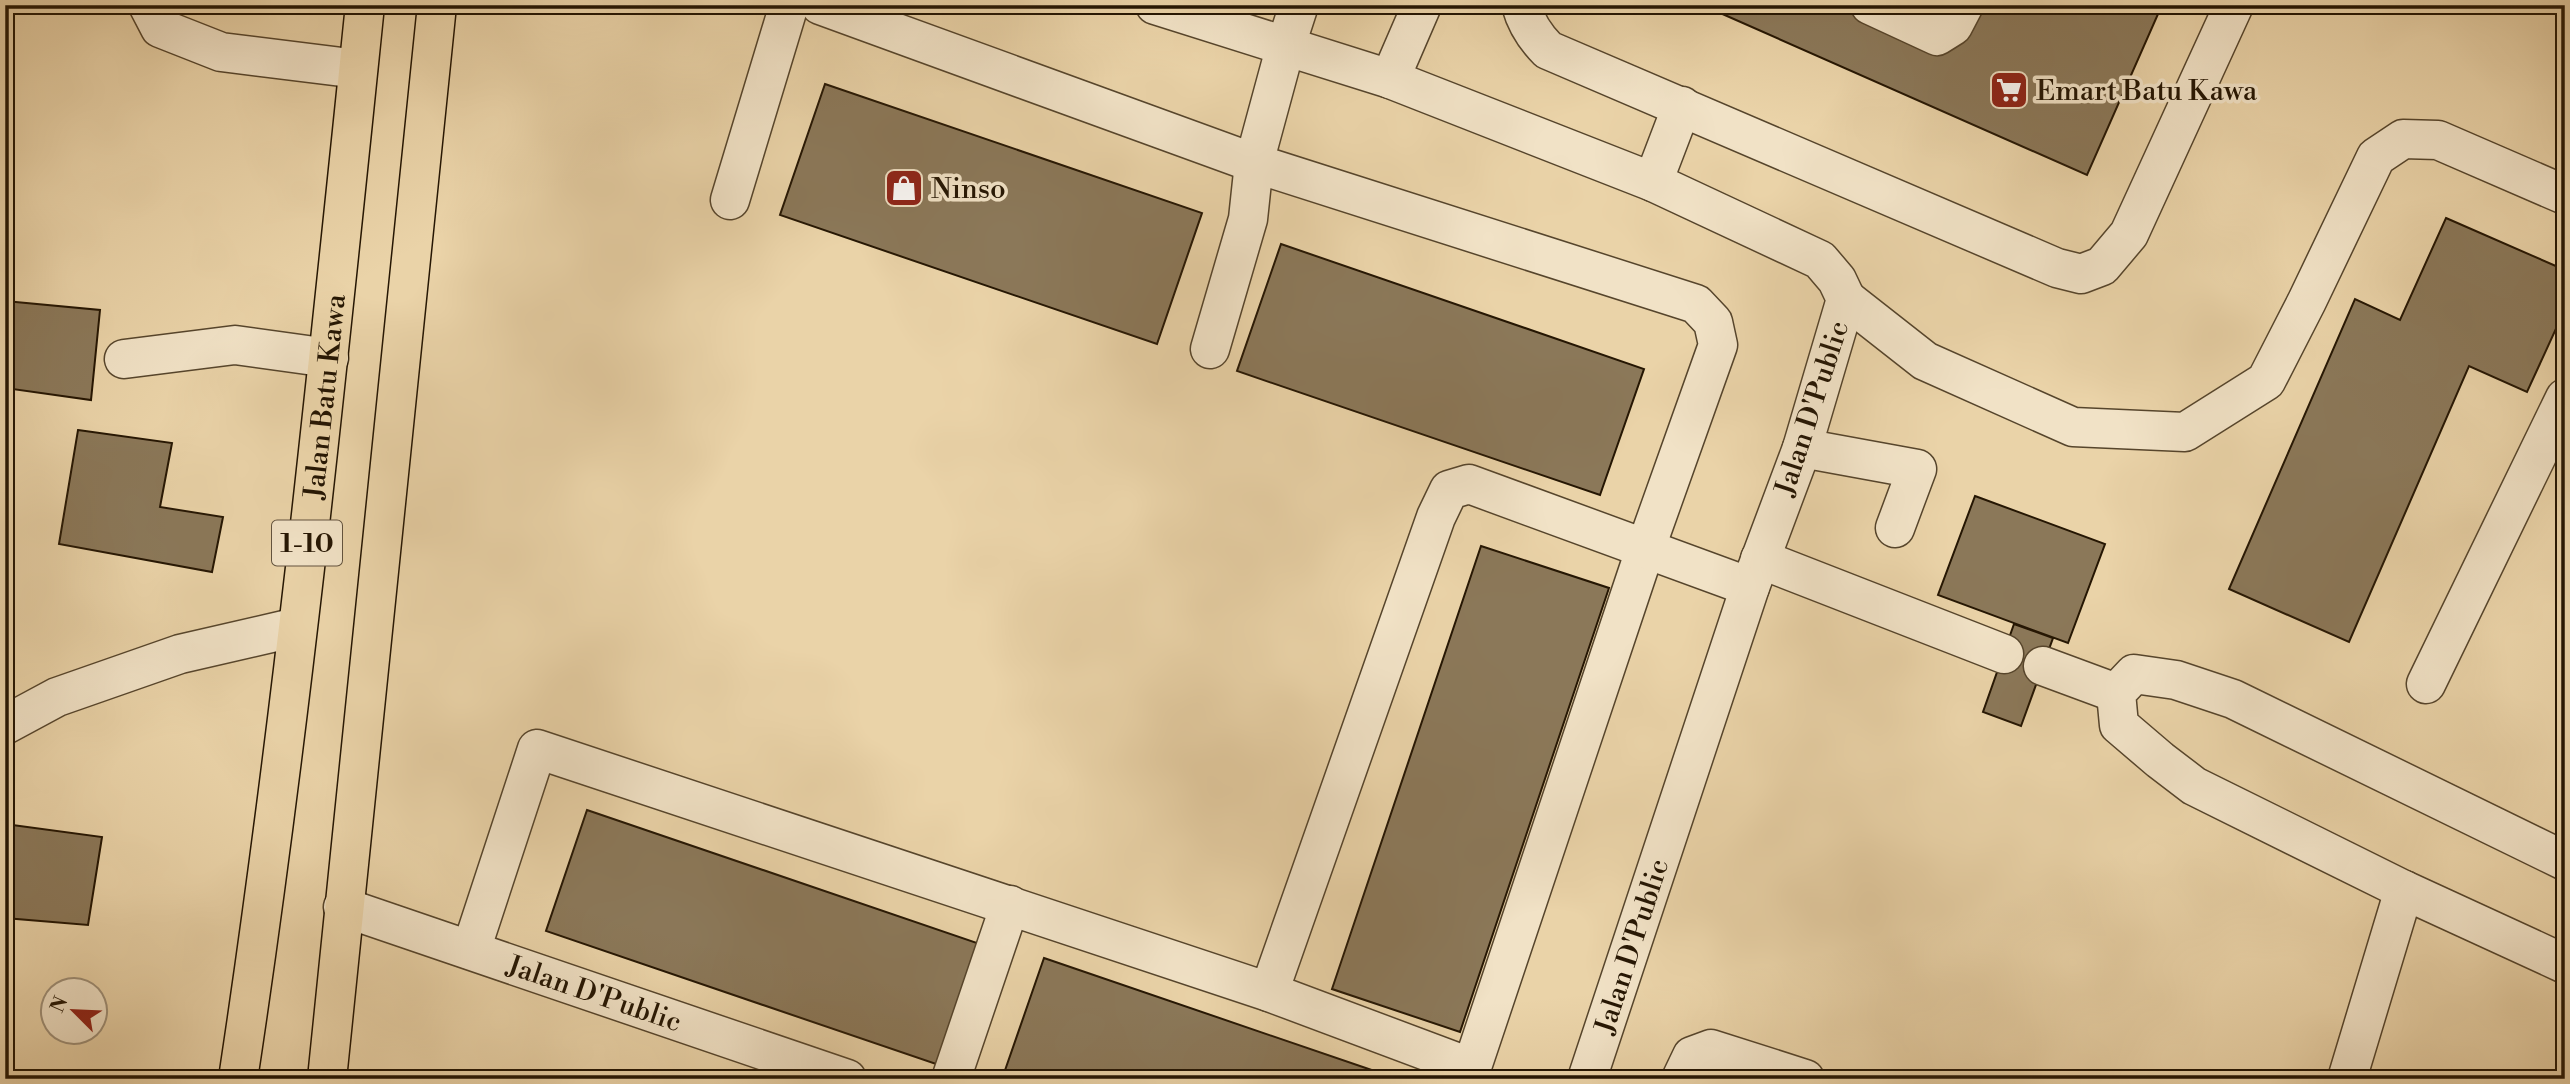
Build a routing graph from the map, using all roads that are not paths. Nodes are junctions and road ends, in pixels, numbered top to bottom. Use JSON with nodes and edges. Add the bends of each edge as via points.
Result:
{"nodes":[{"id":1,"x":148,"y":5,"type":"edge"},
{"id":2,"x":365,"y":5,"type":"edge"},
{"id":3,"x":437,"y":5,"type":"edge"},
{"id":4,"x":789,"y":5,"type":"edge"},
{"id":5,"x":820,"y":5,"type":"edge"},
{"id":6,"x":1155,"y":5,"type":"edge"},
{"id":7,"x":1299,"y":5,"type":"edge"},
{"id":8,"x":1422,"y":5,"type":"edge"},
{"id":9,"x":1521,"y":5,"type":"edge"},
{"id":10,"x":1870,"y":5,"type":"edge"},
{"id":11,"x":1964,"y":5,"type":"edge"},
{"id":12,"x":2234,"y":5,"type":"edge"},
{"id":13,"x":1286,"y":45,"type":"junction"},
{"id":14,"x":358,"y":69,"type":"junction"},
{"id":15,"x":1390,"y":79,"type":"junction"},
{"id":16,"x":1682,"y":106,"type":"junction"},
{"id":17,"x":1254,"y":163,"type":"junction"},
{"id":18,"x":1653,"y":182,"type":"junction"},
{"id":19,"x":2565,"y":195,"type":"edge"},
{"id":20,"x":730,"y":200,"type":"dead end"},
{"id":21,"x":1846,"y":299,"type":"junction"},
{"id":22,"x":1210,"y":349,"type":"dead end"},
{"id":23,"x":329,"y":358,"type":"junction"},
{"id":24,"x":124,"y":359,"type":"dead end"},
{"id":25,"x":2565,"y":398,"type":"edge"},
{"id":26,"x":1802,"y":448,"type":"junction"},
{"id":27,"x":1895,"y":528,"type":"dead end"},
{"id":28,"x":1645,"y":550,"type":"junction"},
{"id":29,"x":1755,"y":573,"type":"junction"},
{"id":30,"x":297,"y":628,"type":"junction"},
{"id":31,"x":2004,"y":654,"type":"dead end"},
{"id":32,"x":2043,"y":666,"type":"dead end"},
{"id":33,"x":2426,"y":684,"type":"dead end"},
{"id":34,"x":2116,"y":693,"type":"junction"},
{"id":35,"x":5,"y":725,"type":"edge"},
{"id":36,"x":2565,"y":861,"type":"edge"},
{"id":37,"x":2404,"y":890,"type":"junction"},
{"id":38,"x":1010,"y":905,"type":"junction"},
{"id":39,"x":343,"y":907,"type":"junction"},
{"id":40,"x":471,"y":950,"type":"junction"},
{"id":41,"x":2565,"y":964,"type":"edge"},
{"id":42,"x":1269,"y":992,"type":"junction"},
{"id":43,"x":1470,"y":1073,"type":"edge"},
{"id":44,"x":238,"y":1079,"type":"edge"},
{"id":45,"x":327,"y":1079,"type":"edge"},
{"id":46,"x":847,"y":1079,"type":"edge"},
{"id":47,"x":951,"y":1079,"type":"edge"},
{"id":48,"x":1587,"y":1079,"type":"edge"},
{"id":49,"x":1681,"y":1079,"type":"edge"},
{"id":50,"x":1805,"y":1079,"type":"edge"},
{"id":51,"x":2347,"y":1079,"type":"edge"}],
"edges":[{"from":1,"to":14,"type":"street","via":[[160,28],[221,51]]},
{"from":2,"to":14,"type":"highway","name":"Jalan Batu Kawa","number":"1-10"},
{"from":3,"to":39,"type":"highway","number":"1-10"},
{"from":4,"to":20,"type":"street"},
{"from":5,"to":17,"type":"street"},
{"from":6,"to":13,"type":"street","name":"Jalan D'Public"},
{"from":7,"to":13,"type":"street"},
{"from":8,"to":15,"type":"street"},
{"from":9,"to":16,"type":"street","via":[[1536,38],[1548,50]]},
{"from":10,"to":11,"type":"street","via":[[1937,36],[1953,26]]},
{"from":12,"to":16,"type":"street","via":[[2129,234],[2102,266],[2081,274],[2057,268]]},
{"from":13,"to":15,"type":"street","name":"Jalan D'Public"},
{"from":13,"to":17,"type":"street"},
{"from":14,"to":23,"type":"highway","name":"Jalan Batu Kawa","number":"1-10"},
{"from":15,"to":18,"type":"street","name":"Jalan D'Public"},
{"from":16,"to":18,"type":"street"},
{"from":17,"to":22,"type":"street","via":[[1248,219]]},
{"from":17,"to":28,"type":"street","via":[[1696,304],[1713,322],[1718,345]]},
{"from":18,"to":21,"type":"street","name":"Jalan D'Public","via":[[1820,260]]},
{"from":19,"to":21,"type":"street","via":[[2438,140],[2403,139],[2376,157],[2266,381],[2185,432],[2073,427],[1925,361]]},
{"from":21,"to":26,"type":"street","name":"Jalan D'Public"},
{"from":23,"to":24,"type":"street","via":[[235,345]]},
{"from":23,"to":30,"type":"highway","name":"Jalan Batu Kawa","number":"1-10"},
{"from":25,"to":33,"type":"street"},
{"from":26,"to":27,"type":"street","via":[[1917,470]]},
{"from":26,"to":29,"type":"street","name":"Jalan D'Public"},
{"from":28,"to":29,"type":"street"},
{"from":28,"to":42,"type":"street","via":[[1469,484],[1449,490]]},
{"from":28,"to":43,"type":"street"},
{"from":29,"to":31,"type":"street"},
{"from":29,"to":48,"type":"street","name":"Jalan D'Public"},
{"from":30,"to":35,"type":"street","via":[[180,654],[57,697]]},
{"from":30,"to":44,"type":"highway","name":"Jalan Batu Kawa","number":"1-10"},
{"from":32,"to":34,"type":"street"},
{"from":34,"to":36,"type":"street","via":[[2134,674],[2176,680],[2233,699]]},
{"from":34,"to":37,"type":"street","via":[[2119,724],[2194,786]]},
{"from":37,"to":41,"type":"street"},
{"from":37,"to":51,"type":"street"},
{"from":38,"to":40,"type":"street","via":[[537,749]]},
{"from":38,"to":42,"type":"street"},
{"from":38,"to":47,"type":"street"},
{"from":39,"to":40,"type":"street","name":"Jalan D'Public"},
{"from":39,"to":45,"type":"highway","number":"1-10"},
{"from":40,"to":46,"type":"street","name":"Jalan D'Public"},
{"from":42,"to":43,"type":"street"},
{"from":49,"to":50,"type":"street","via":[[1692,1056],[1711,1049]]}]}
